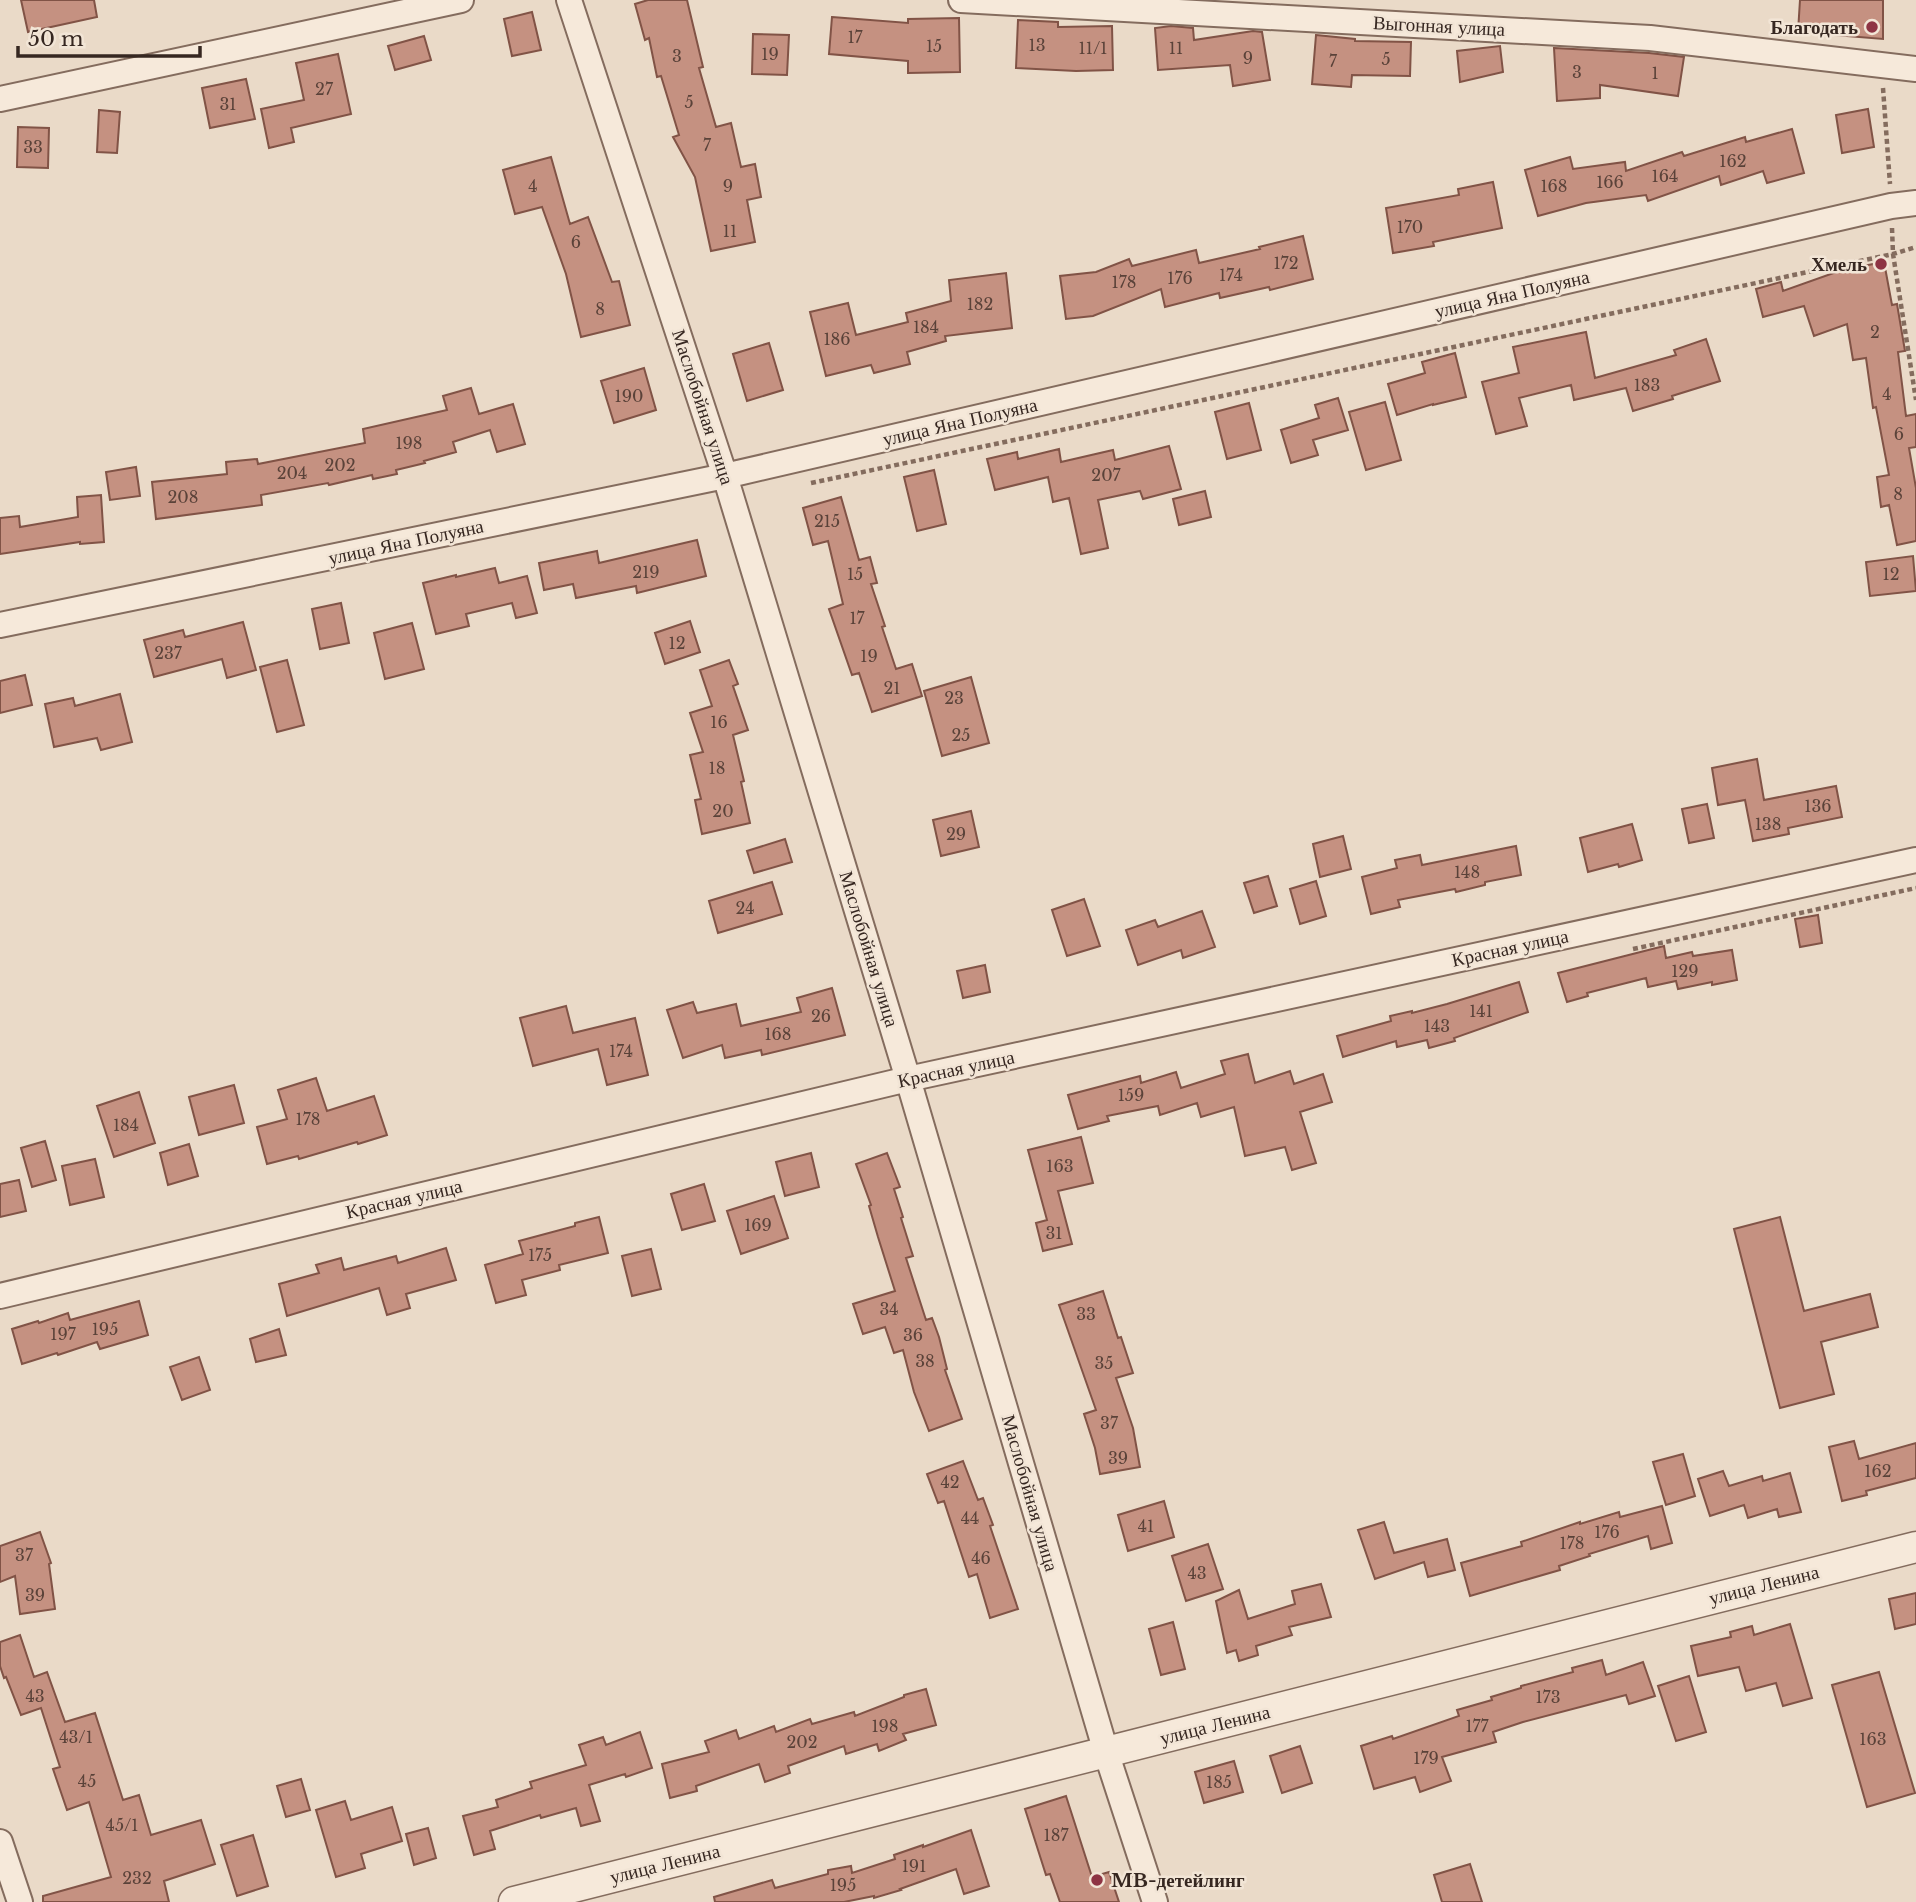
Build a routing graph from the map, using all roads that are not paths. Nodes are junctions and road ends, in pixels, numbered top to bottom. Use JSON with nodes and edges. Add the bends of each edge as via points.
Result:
{"nodes":[{"id":1,"x":461,"y":0,"type":"edge"},
{"id":2,"x":569,"y":0,"type":"edge"},
{"id":3,"x":961,"y":0,"type":"edge"},
{"id":4,"x":1916,"y":69,"type":"edge"},
{"id":5,"x":0,"y":99,"type":"edge"},
{"id":6,"x":1916,"y":203,"type":"edge"},
{"id":7,"x":725,"y":476,"type":"junction"},
{"id":8,"x":0,"y":625,"type":"edge"},
{"id":9,"x":1916,"y":860,"type":"edge"},
{"id":10,"x":908,"y":1079,"type":"junction"},
{"id":11,"x":0,"y":1296,"type":"edge"},
{"id":12,"x":1916,"y":1547,"type":"edge"},
{"id":13,"x":1106,"y":1752,"type":"junction"},
{"id":14,"x":0,"y":1842,"type":"edge"},
{"id":15,"x":20,"y":1902,"type":"edge"},
{"id":16,"x":513,"y":1902,"type":"edge"},
{"id":17,"x":1155,"y":1902,"type":"edge"}],
"edges":[{"from":1,"to":5,"type":"street"},
{"from":2,"to":7,"type":"street","name":"Маслобойная улица"},
{"from":3,"to":4,"type":"street","name":"Выгонная улица","via":[[1650,38]]},
{"from":6,"to":7,"type":"street","name":"улица Яна Полуяна"},
{"from":7,"to":8,"type":"street","name":"улица Яна Полуяна"},
{"from":7,"to":10,"type":"street","name":"Маслобойная улица"},
{"from":9,"to":10,"type":"street","name":"Красная улица"},
{"from":10,"to":11,"type":"street","name":"Красная улица"},
{"from":10,"to":13,"type":"street","name":"Маслобойная улица"},
{"from":12,"to":13,"type":"street","name":"улица Ленина"},
{"from":13,"to":16,"type":"street","name":"улица Ленина"},
{"from":13,"to":17,"type":"street","name":"Маслобойная улица"},
{"from":14,"to":15,"type":"street"}]}
